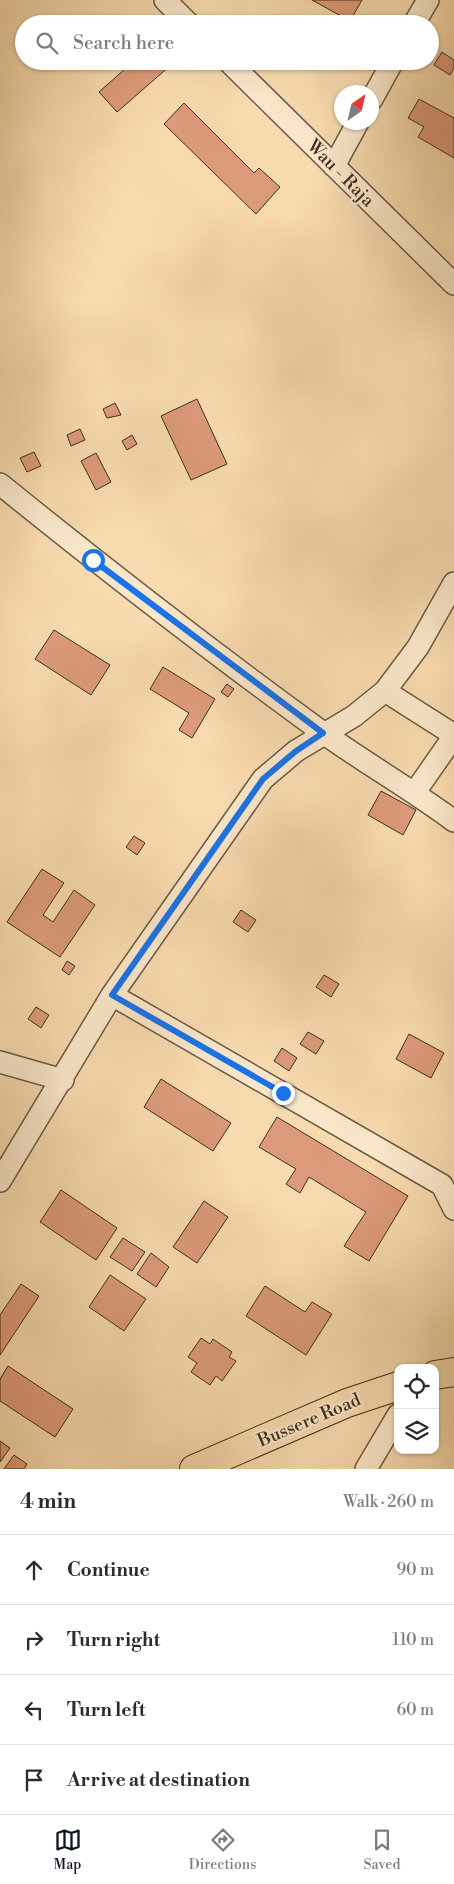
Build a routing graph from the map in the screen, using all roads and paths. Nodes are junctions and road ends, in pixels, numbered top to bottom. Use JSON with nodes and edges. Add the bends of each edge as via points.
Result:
{"nodes":[{"id":1,"x":165,"y":0,"type":"edge"},
{"id":2,"x":428,"y":0,"type":"edge"},
{"id":3,"x":180,"y":15,"type":"edge"},
{"id":4,"x":419,"y":15,"type":"edge"},
{"id":5,"x":237,"y":70,"type":"edge"},
{"id":6,"x":388,"y":70,"type":"edge"},
{"id":7,"x":379,"y":86,"type":"edge"},
{"id":8,"x":354,"y":130,"type":"edge"},
{"id":9,"x":334,"y":166,"type":"junction"},
{"id":10,"x":454,"y":284,"type":"edge"},
{"id":11,"x":0,"y":484,"type":"edge"},
{"id":12,"x":454,"y":583,"type":"edge"},
{"id":13,"x":385,"y":691,"type":"junction"},
{"id":14,"x":323,"y":733,"type":"junction"},
{"id":15,"x":454,"y":736,"type":"edge"},
{"id":16,"x":415,"y":792,"type":"junction"},
{"id":17,"x":454,"y":821,"type":"edge"},
{"id":18,"x":112,"y":995,"type":"junction"},
{"id":19,"x":0,"y":1062,"type":"edge"},
{"id":20,"x":63,"y":1080,"type":"junction"},
{"id":21,"x":0,"y":1181,"type":"edge"},
{"id":22,"x":448,"y":1188,"type":"edge"},
{"id":23,"x":454,"y":1210,"type":"edge"},
{"id":24,"x":454,"y":1372,"type":"edge"},
{"id":25,"x":439,"y":1374,"type":"edge"},
{"id":26,"x":394,"y":1387,"type":"edge"},
{"id":27,"x":394,"y":1422,"type":"edge"},
{"id":28,"x":194,"y":1469,"type":"edge"},
{"id":29,"x":366,"y":1469,"type":"edge"}],
"edges":[{"from":1,"to":3,"type":"street"},
{"from":2,"to":4,"type":"street"},
{"from":5,"to":9,"type":"street","name":"Wau - Raja"},
{"from":6,"to":7,"type":"street"},
{"from":8,"to":9,"type":"street"},
{"from":9,"to":10,"type":"street","name":"Wau - Raja"},
{"from":11,"to":14,"type":"street","via":[[93,560]]},
{"from":12,"to":13,"type":"street","via":[[418,647]]},
{"from":13,"to":14,"type":"street","via":[[354,716]]},
{"from":13,"to":15,"type":"street"},
{"from":14,"to":16,"type":"street"},
{"from":14,"to":18,"type":"street","via":[[263,779]]},
{"from":15,"to":16,"type":"street"},
{"from":16,"to":17,"type":"street"},
{"from":18,"to":20,"type":"street"},
{"from":18,"to":22,"type":"street"},
{"from":19,"to":20,"type":"street"},
{"from":20,"to":21,"type":"street"},
{"from":22,"to":23,"type":"street"},
{"from":24,"to":25,"type":"main road"},
{"from":26,"to":28,"type":"main road","name":"Bussere Road","via":[[347,1403]]},
{"from":27,"to":29,"type":"street"}]}
